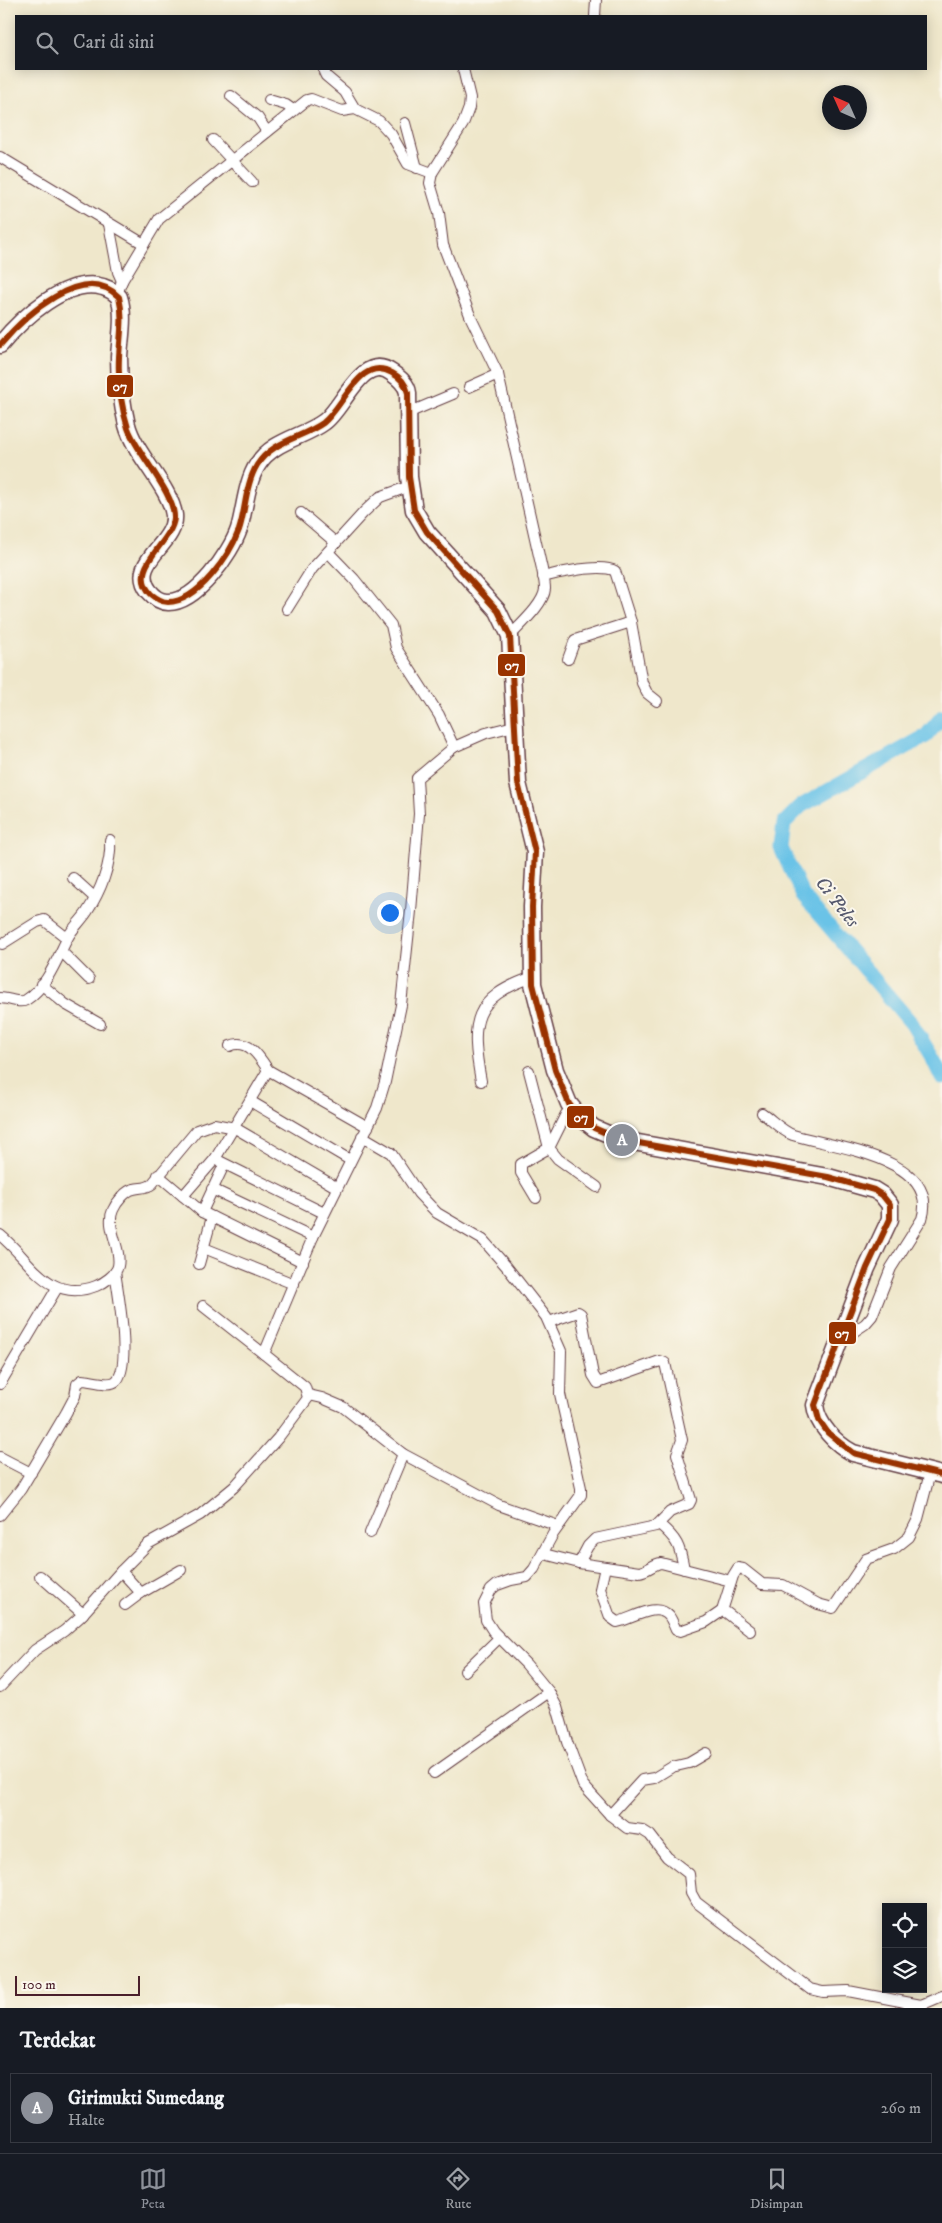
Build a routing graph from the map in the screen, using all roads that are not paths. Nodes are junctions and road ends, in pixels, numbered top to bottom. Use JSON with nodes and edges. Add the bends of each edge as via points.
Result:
{"nodes":[{"id":1,"x":596,"y":0,"type":"edge"},
{"id":2,"x":596,"y":15,"type":"edge"},
{"id":3,"x":325,"y":70,"type":"edge"},
{"id":4,"x":463,"y":70,"type":"edge"},
{"id":5,"x":231,"y":96,"type":"dead end"},
{"id":6,"x":269,"y":100,"type":"dead end"},
{"id":7,"x":355,"y":109,"type":"junction"},
{"id":8,"x":293,"y":110,"type":"junction"},
{"id":9,"x":404,"y":123,"type":"dead end"},
{"id":10,"x":267,"y":132,"type":"junction"},
{"id":11,"x":213,"y":140,"type":"dead end"},
{"id":12,"x":0,"y":157,"type":"edge"},
{"id":13,"x":231,"y":160,"type":"junction"},
{"id":14,"x":417,"y":168,"type":"junction"},
{"id":15,"x":432,"y":172,"type":"junction"},
{"id":16,"x":252,"y":182,"type":"dead end"},
{"id":17,"x":109,"y":224,"type":"junction"},
{"id":18,"x":144,"y":244,"type":"junction"},
{"id":19,"x":119,"y":287,"type":"junction"},
{"id":20,"x":0,"y":345,"type":"edge"},
{"id":21,"x":498,"y":374,"type":"junction"},
{"id":22,"x":469,"y":387,"type":"dead end"},
{"id":23,"x":454,"y":394,"type":"dead end"},
{"id":24,"x":408,"y":412,"type":"junction"},
{"id":25,"x":410,"y":486,"type":"junction"},
{"id":26,"x":300,"y":513,"type":"dead end"},
{"id":27,"x":336,"y":543,"type":"junction"},
{"id":28,"x":328,"y":552,"type":"junction"},
{"id":29,"x":543,"y":578,"type":"junction"},
{"id":30,"x":287,"y":609,"type":"dead end"},
{"id":31,"x":631,"y":622,"type":"junction"},
{"id":32,"x":510,"y":636,"type":"junction"},
{"id":33,"x":568,"y":659,"type":"dead end"},
{"id":34,"x":657,"y":701,"type":"dead end"},
{"id":35,"x":514,"y":726,"type":"junction"},
{"id":36,"x":454,"y":747,"type":"junction"},
{"id":37,"x":110,"y":840,"type":"dead end"},
{"id":38,"x":72,"y":878,"type":"dead end"},
{"id":39,"x":94,"y":897,"type":"junction"},
{"id":40,"x":68,"y":938,"type":"junction"},
{"id":41,"x":2,"y":944,"type":"dead end"},
{"id":42,"x":62,"y":952,"type":"junction"},
{"id":43,"x":533,"y":977,"type":"junction"},
{"id":44,"x":89,"y":979,"type":"dead end"},
{"id":45,"x":41,"y":984,"type":"junction"},
{"id":46,"x":0,"y":998,"type":"edge"},
{"id":47,"x":100,"y":1024,"type":"dead end"},
{"id":48,"x":230,"y":1046,"type":"dead end"},
{"id":49,"x":268,"y":1070,"type":"junction"},
{"id":50,"x":529,"y":1071,"type":"dead end"},
{"id":51,"x":481,"y":1081,"type":"dead end"},
{"id":52,"x":250,"y":1101,"type":"junction"},
{"id":53,"x":762,"y":1113,"type":"dead end"},
{"id":54,"x":584,"y":1121,"type":"junction"},
{"id":55,"x":235,"y":1128,"type":"junction"},
{"id":56,"x":365,"y":1131,"type":"junction"},
{"id":57,"x":549,"y":1148,"type":"junction"},
{"id":58,"x":215,"y":1159,"type":"junction"},
{"id":59,"x":350,"y":1160,"type":"junction"},
{"id":60,"x":224,"y":1165,"type":"junction"},
{"id":61,"x":158,"y":1175,"type":"junction"},
{"id":62,"x":336,"y":1187,"type":"junction"},
{"id":63,"x":597,"y":1187,"type":"dead end"},
{"id":64,"x":212,"y":1189,"type":"junction"},
{"id":65,"x":183,"y":1196,"type":"junction"},
{"id":66,"x":536,"y":1198,"type":"dead end"},
{"id":67,"x":202,"y":1212,"type":"junction"},
{"id":68,"x":324,"y":1213,"type":"junction"},
{"id":69,"x":212,"y":1218,"type":"junction"},
{"id":70,"x":0,"y":1235,"type":"edge"},
{"id":71,"x":313,"y":1237,"type":"junction"},
{"id":72,"x":204,"y":1248,"type":"junction"},
{"id":73,"x":303,"y":1262,"type":"junction"},
{"id":74,"x":200,"y":1264,"type":"dead end"},
{"id":75,"x":115,"y":1272,"type":"junction"},
{"id":76,"x":294,"y":1284,"type":"junction"},
{"id":77,"x":56,"y":1288,"type":"junction"},
{"id":78,"x":203,"y":1306,"type":"dead end"},
{"id":79,"x":549,"y":1322,"type":"junction"},
{"id":80,"x":840,"y":1340,"type":"junction"},
{"id":81,"x":264,"y":1354,"type":"junction"},
{"id":82,"x":0,"y":1384,"type":"edge"},
{"id":83,"x":309,"y":1395,"type":"junction"},
{"id":84,"x":403,"y":1454,"type":"junction"},
{"id":85,"x":0,"y":1457,"type":"edge"},
{"id":86,"x":31,"y":1473,"type":"junction"},
{"id":87,"x":936,"y":1474,"type":"edge"},
{"id":88,"x":0,"y":1515,"type":"edge"},
{"id":89,"x":659,"y":1524,"type":"junction"},
{"id":90,"x":558,"y":1526,"type":"junction"},
{"id":91,"x":370,"y":1533,"type":"dead end"},
{"id":92,"x":544,"y":1554,"type":"junction"},
{"id":93,"x":579,"y":1564,"type":"junction"},
{"id":94,"x":605,"y":1567,"type":"junction"},
{"id":95,"x":684,"y":1569,"type":"junction"},
{"id":96,"x":181,"y":1570,"type":"dead end"},
{"id":97,"x":121,"y":1571,"type":"junction"},
{"id":98,"x":40,"y":1576,"type":"dead end"},
{"id":99,"x":731,"y":1581,"type":"junction"},
{"id":100,"x":141,"y":1593,"type":"junction"},
{"id":101,"x":125,"y":1605,"type":"dead end"},
{"id":102,"x":722,"y":1611,"type":"junction"},
{"id":103,"x":83,"y":1614,"type":"junction"},
{"id":104,"x":750,"y":1631,"type":"dead end"},
{"id":105,"x":499,"y":1638,"type":"junction"},
{"id":106,"x":465,"y":1671,"type":"dead end"},
{"id":107,"x":0,"y":1687,"type":"edge"},
{"id":108,"x":549,"y":1692,"type":"junction"},
{"id":109,"x":706,"y":1753,"type":"dead end"},
{"id":110,"x":434,"y":1774,"type":"dead end"},
{"id":111,"x":610,"y":1815,"type":"junction"},
{"id":112,"x":942,"y":1996,"type":"edge"}],
"edges":[{"from":1,"to":2,"type":"street"},
{"from":3,"to":7,"type":"street","via":[[326,76],[345,92]]},
{"from":4,"to":15,"type":"street","via":[[469,108],[464,124]]},
{"from":5,"to":10,"type":"street","via":[[258,118]]},
{"from":6,"to":8,"type":"street"},
{"from":7,"to":8,"type":"street","via":[[342,111],[311,99]]},
{"from":7,"to":14,"type":"street","via":[[385,126],[408,164]]},
{"from":8,"to":10,"type":"street"},
{"from":9,"to":14,"type":"street"},
{"from":10,"to":13,"type":"street"},
{"from":11,"to":13,"type":"street"},
{"from":12,"to":17,"type":"street"},
{"from":13,"to":16,"type":"street"},
{"from":13,"to":18,"type":"street","via":[[159,219]]},
{"from":14,"to":15,"type":"street"},
{"from":15,"to":21,"type":"street","via":[[431,189],[439,213],[443,245],[471,318]]},
{"from":17,"to":18,"type":"street"},
{"from":17,"to":19,"type":"street"},
{"from":18,"to":19,"type":"street"},
{"from":19,"to":20,"type":"main road","via":[[94,285],[70,290],[37,309]]},
{"from":19,"to":24,"type":"main road","via":[[119,359],[128,426],[174,517],[171,532],[143,573],[147,588],[158,600],[170,602],[186,597],[212,574],[238,530],[257,464],[276,447],[330,418],[363,373],[383,368],[403,382],[408,390]]},
{"from":21,"to":22,"type":"street"},
{"from":21,"to":29,"type":"street"},
{"from":23,"to":24,"type":"street"},
{"from":24,"to":25,"type":"main road"},
{"from":25,"to":27,"type":"street","via":[[380,497]]},
{"from":25,"to":32,"type":"main road","via":[[414,510],[421,524],[498,611]]},
{"from":26,"to":27,"type":"street"},
{"from":27,"to":28,"type":"street"},
{"from":28,"to":30,"type":"street","via":[[312,569]]},
{"from":28,"to":36,"type":"street","via":[[391,625],[396,648],[439,714]]},
{"from":29,"to":31,"type":"street","via":[[571,571],[612,570]]},
{"from":29,"to":32,"type":"street","via":[[545,588],[542,597]]},
{"from":31,"to":33,"type":"street","via":[[575,640]]},
{"from":31,"to":34,"type":"street","via":[[642,683]]},
{"from":32,"to":35,"type":"main road"},
{"from":35,"to":36,"type":"street","via":[[486,733]]},
{"from":35,"to":43,"type":"main road","via":[[519,788],[535,852]]},
{"from":36,"to":56,"type":"street","via":[[421,773],[417,780],[419,814],[401,1004],[386,1082]]},
{"from":37,"to":39,"type":"street","via":[[110,859]]},
{"from":38,"to":39,"type":"street"},
{"from":39,"to":40,"type":"street"},
{"from":40,"to":41,"type":"street","via":[[44,920]]},
{"from":40,"to":42,"type":"street"},
{"from":42,"to":44,"type":"street"},
{"from":42,"to":45,"type":"street"},
{"from":43,"to":51,"type":"street","via":[[501,990],[480,1011],[476,1036]]},
{"from":43,"to":54,"type":"main road","via":[[559,1082],[569,1104]]},
{"from":45,"to":46,"type":"street","via":[[24,1001]]},
{"from":45,"to":47,"type":"street","via":[[65,1004]]},
{"from":48,"to":49,"type":"street","via":[[238,1043],[254,1050]]},
{"from":49,"to":52,"type":"street"},
{"from":49,"to":56,"type":"street"},
{"from":50,"to":57,"type":"street"},
{"from":52,"to":55,"type":"street"},
{"from":52,"to":59,"type":"street"},
{"from":53,"to":80,"type":"street","via":[[791,1134],[897,1165],[910,1175],[923,1195],[922,1219],[891,1268],[872,1316]]},
{"from":54,"to":57,"type":"street","via":[[566,1114]]},
{"from":54,"to":80,"type":"main road","via":[[602,1133],[622,1140],[818,1174],[860,1185],[882,1195],[890,1205],[890,1219],[867,1268]]},
{"from":55,"to":58,"type":"street"},
{"from":55,"to":61,"type":"street","via":[[214,1124],[197,1130]]},
{"from":55,"to":62,"type":"street"},
{"from":56,"to":59,"type":"street"},
{"from":56,"to":79,"type":"street","via":[[391,1153],[418,1193],[437,1213],[489,1246]]},
{"from":57,"to":63,"type":"street","via":[[558,1159]]},
{"from":57,"to":66,"type":"street","via":[[524,1161],[520,1168]]},
{"from":58,"to":60,"type":"street"},
{"from":58,"to":65,"type":"street"},
{"from":59,"to":62,"type":"street"},
{"from":60,"to":64,"type":"street"},
{"from":60,"to":68,"type":"street"},
{"from":61,"to":65,"type":"street"},
{"from":61,"to":75,"type":"street","via":[[148,1186],[130,1190],[114,1208],[111,1217],[118,1264]]},
{"from":62,"to":68,"type":"street"},
{"from":64,"to":67,"type":"street"},
{"from":64,"to":71,"type":"street"},
{"from":65,"to":67,"type":"street"},
{"from":67,"to":69,"type":"street"},
{"from":68,"to":71,"type":"street"},
{"from":69,"to":72,"type":"street"},
{"from":69,"to":73,"type":"street"},
{"from":70,"to":77,"type":"street"},
{"from":71,"to":73,"type":"street"},
{"from":72,"to":74,"type":"street"},
{"from":72,"to":76,"type":"street"},
{"from":73,"to":76,"type":"street"},
{"from":75,"to":77,"type":"street","via":[[94,1287],[76,1290]]},
{"from":75,"to":86,"type":"street","via":[[123,1322],[122,1370],[115,1382],[82,1380],[77,1384],[66,1413]]},
{"from":76,"to":81,"type":"street"},
{"from":77,"to":82,"type":"street"},
{"from":78,"to":81,"type":"street"},
{"from":79,"to":89,"type":"street","via":[[578,1312],[581,1314],[593,1375],[598,1383],[660,1361],[665,1363],[682,1440],[677,1454],[692,1502],[672,1511]]},
{"from":79,"to":90,"type":"street","via":[[561,1351],[560,1394],[581,1488],[578,1501]]},
{"from":80,"to":87,"type":"main road","via":[[815,1405],[822,1423],[840,1445],[853,1453]]},
{"from":81,"to":83,"type":"street","via":[[305,1387]]},
{"from":83,"to":84,"type":"street","via":[[343,1407]]},
{"from":83,"to":97,"type":"street","via":[[278,1438],[234,1487],[200,1515],[148,1544]]},
{"from":84,"to":90,"type":"street","via":[[499,1505]]},
{"from":84,"to":91,"type":"street"},
{"from":85,"to":86,"type":"street"},
{"from":86,"to":88,"type":"street"},
{"from":87,"to":99,"type":"street","via":[[909,1537],[894,1549],[866,1559],[833,1608],[818,1604],[783,1585],[762,1584],[738,1568]]},
{"from":89,"to":93,"type":"street","via":[[595,1539]]},
{"from":89,"to":95,"type":"street","via":[[678,1543]]},
{"from":90,"to":92,"type":"street"},
{"from":92,"to":93,"type":"street"},
{"from":92,"to":105,"type":"street","via":[[527,1577],[497,1585],[487,1596],[484,1604],[486,1620]]},
{"from":93,"to":94,"type":"street"},
{"from":94,"to":95,"type":"street","via":[[639,1572],[661,1563]]},
{"from":94,"to":102,"type":"street","via":[[600,1589],[610,1616],[617,1622],[661,1611],[668,1615],[680,1632],[706,1622]]},
{"from":95,"to":99,"type":"street"},
{"from":96,"to":100,"type":"street"},
{"from":97,"to":100,"type":"street"},
{"from":97,"to":103,"type":"street"},
{"from":98,"to":103,"type":"street"},
{"from":99,"to":102,"type":"street"},
{"from":100,"to":101,"type":"street"},
{"from":102,"to":104,"type":"street"},
{"from":103,"to":107,"type":"street","via":[[35,1650]]},
{"from":105,"to":106,"type":"street"},
{"from":105,"to":108,"type":"street"},
{"from":108,"to":110,"type":"street"},
{"from":108,"to":111,"type":"street","via":[[557,1707],[578,1776]]},
{"from":109,"to":111,"type":"street","via":[[689,1764],[672,1767],[654,1778],[642,1780]]},
{"from":111,"to":112,"type":"street","via":[[627,1828],[650,1835],[667,1857],[690,1875],[691,1893],[696,1902],[810,1989],[848,1991],[921,2005]]}]}
